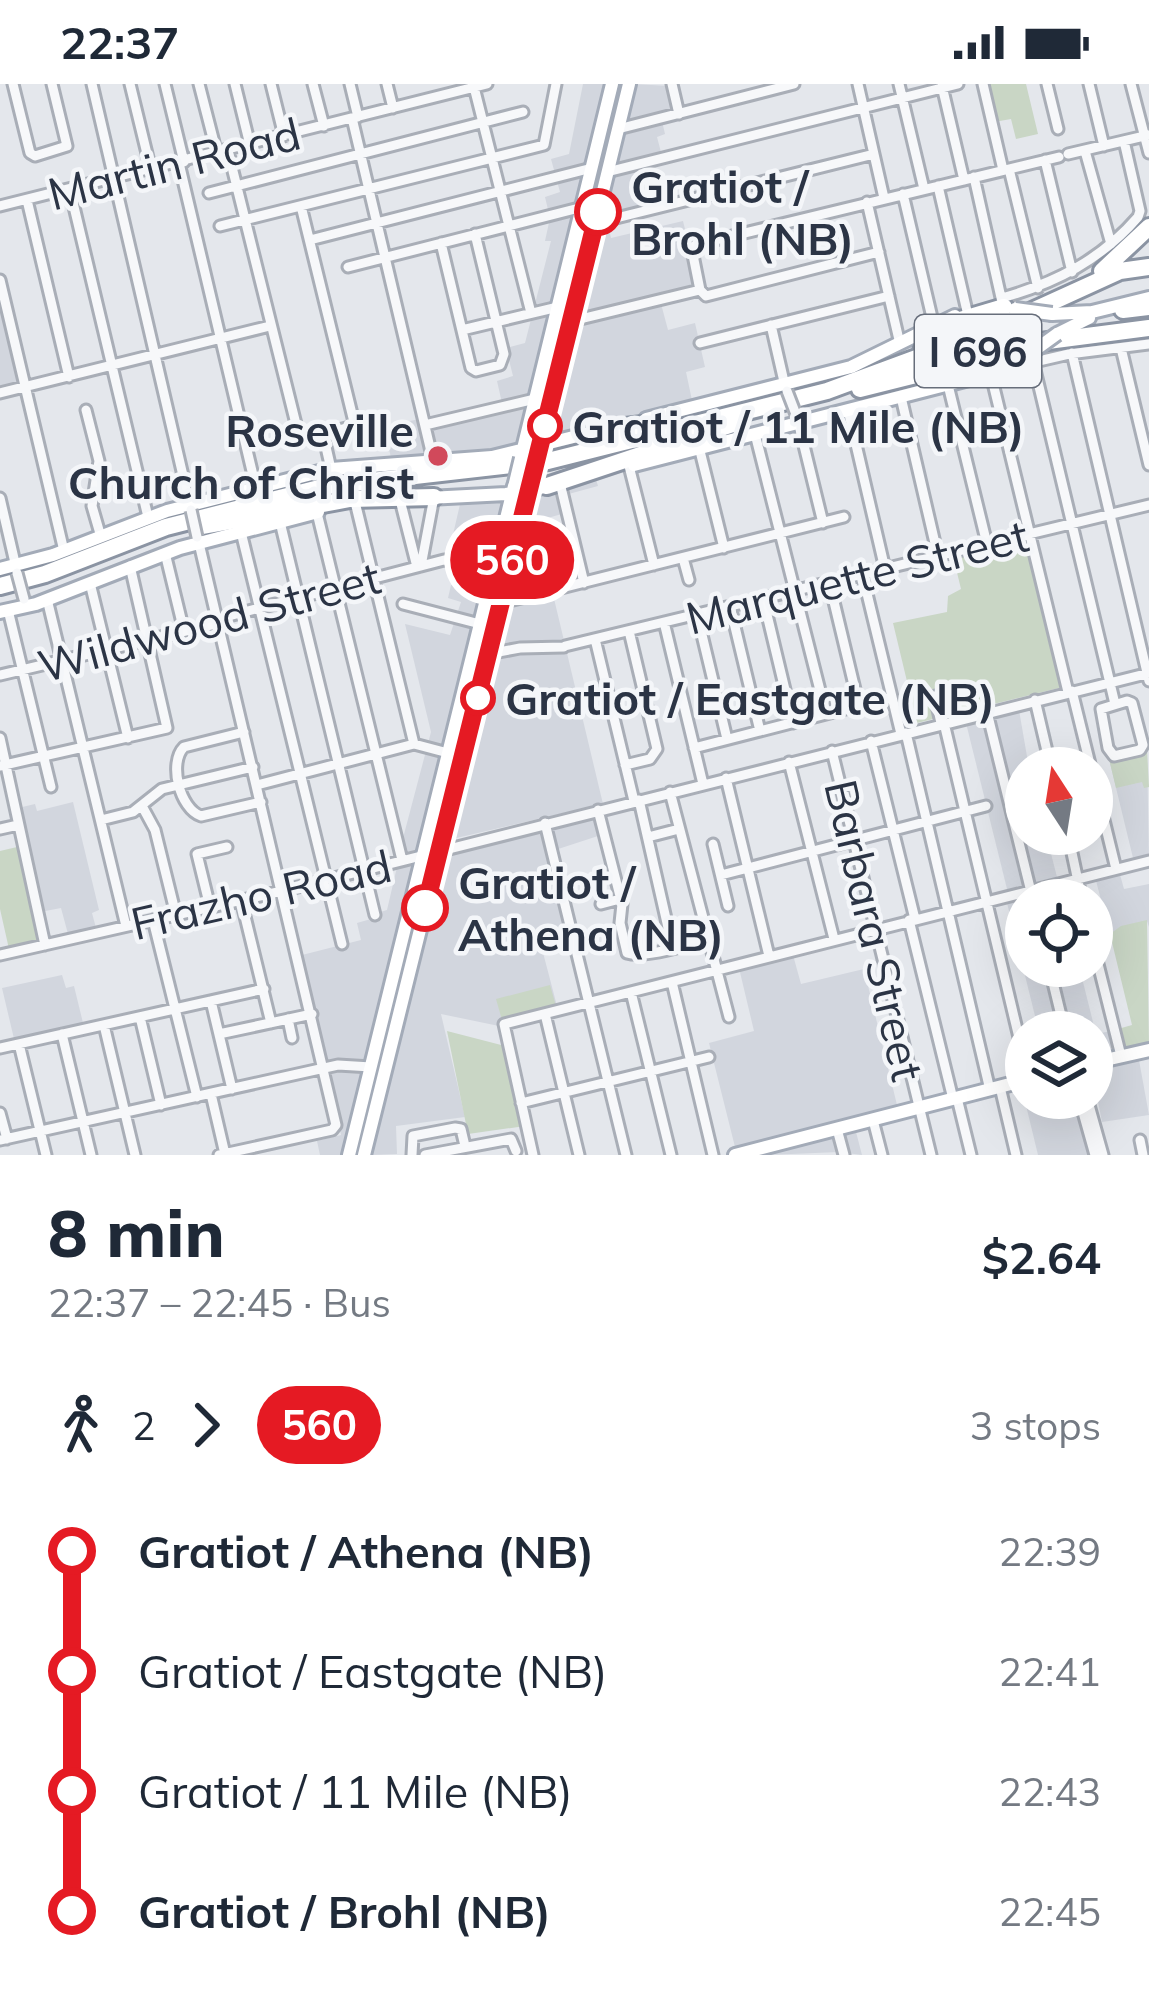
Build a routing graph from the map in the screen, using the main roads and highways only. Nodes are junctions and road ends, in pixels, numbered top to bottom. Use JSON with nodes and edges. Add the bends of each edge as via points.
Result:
{"nodes":[{"id":1,"x":612,"y":84,"type":"edge"},
{"id":2,"x":629,"y":84,"type":"edge"},
{"id":3,"x":602,"y":124,"type":"junction"},
{"id":4,"x":618,"y":131,"type":"junction"},
{"id":5,"x":594,"y":160,"type":"junction"},
{"id":6,"x":609,"y":167,"type":"junction"},
{"id":7,"x":1149,"y":227,"type":"edge"},
{"id":8,"x":574,"y":244,"type":"junction"},
{"id":9,"x":588,"y":253,"type":"junction"},
{"id":10,"x":1149,"y":268,"type":"edge"},
{"id":11,"x":566,"y":275,"type":"junction"},
{"id":12,"x":1073,"y":281,"type":"junction"},
{"id":13,"x":580,"y":283,"type":"junction"},
{"id":14,"x":1149,"y":303,"type":"edge"},
{"id":15,"x":1007,"y":305,"type":"junction"},
{"id":16,"x":1123,"y":310,"type":"joint"},
{"id":17,"x":1059,"y":323,"type":"junction"},
{"id":18,"x":1149,"y":330,"type":"edge"},
{"id":19,"x":552,"y":332,"type":"junction"},
{"id":20,"x":566,"y":342,"type":"junction"},
{"id":21,"x":1031,"y":356,"type":"junction"},
{"id":22,"x":545,"y":361,"type":"junction"},
{"id":23,"x":560,"y":368,"type":"junction"},
{"id":24,"x":860,"y":384,"type":"junction"},
{"id":25,"x":807,"y":396,"type":"junction"},
{"id":26,"x":530,"y":417,"type":"junction"},
{"id":27,"x":546,"y":424,"type":"junction"},
{"id":28,"x":733,"y":424,"type":"junction"},
{"id":29,"x":609,"y":429,"type":"junction"},
{"id":30,"x":539,"y":451,"type":"junction"},
{"id":31,"x":522,"y":454,"type":"junction"},
{"id":32,"x":431,"y":460,"type":"junction"},
{"id":33,"x":542,"y":485,"type":"junction"},
{"id":34,"x":514,"y":488,"type":"junction"},
{"id":35,"x":253,"y":497,"type":"junction"},
{"id":36,"x":434,"y":497,"type":"junction"},
{"id":37,"x":505,"y":522,"type":"junction"},
{"id":38,"x":520,"y":527,"type":"junction"},
{"id":39,"x":200,"y":535,"type":"junction"},
{"id":40,"x":0,"y":569,"type":"edge"},
{"id":41,"x":499,"y":571,"type":"junction"},
{"id":42,"x":0,"y":586,"type":"edge"},
{"id":43,"x":3,"y":606,"type":"edge"},
{"id":44,"x":482,"y":619,"type":"junction"},
{"id":45,"x":496,"y":622,"type":"junction"},
{"id":46,"x":472,"y":655,"type":"junction"},
{"id":47,"x":487,"y":661,"type":"junction"},
{"id":48,"x":465,"y":685,"type":"junction"},
{"id":49,"x":479,"y":692,"type":"junction"},
{"id":50,"x":450,"y":776,"type":"junction"},
{"id":51,"x":439,"y":791,"type":"junction"},
{"id":52,"x":453,"y":797,"type":"junction"},
{"id":53,"x":417,"y":880,"type":"junction"},
{"id":54,"x":413,"y":896,"type":"junction"},
{"id":55,"x":428,"y":898,"type":"junction"},
{"id":56,"x":398,"y":957,"type":"junction"},
{"id":57,"x":411,"y":965,"type":"junction"},
{"id":58,"x":391,"y":986,"type":"junction"},
{"id":59,"x":404,"y":993,"type":"junction"},
{"id":60,"x":1149,"y":1050,"type":"edge"},
{"id":61,"x":1113,"y":1059,"type":"edge"},
{"id":62,"x":372,"y":1062,"type":"junction"},
{"id":63,"x":387,"y":1063,"type":"junction"},
{"id":64,"x":1005,"y":1085,"type":"edge"},
{"id":65,"x":356,"y":1124,"type":"junction"},
{"id":66,"x":370,"y":1133,"type":"junction"},
{"id":67,"x":764,"y":1151,"type":"edge"},
{"id":68,"x":349,"y":1155,"type":"edge"},
{"id":69,"x":364,"y":1155,"type":"edge"},
{"id":70,"x":735,"y":1155,"type":"edge"}],
"edges":[{"from":1,"to":3,"type":"main road"},
{"from":2,"to":4,"type":"main road"},
{"from":3,"to":4,"type":"main road"},
{"from":3,"to":5,"type":"main road"},
{"from":4,"to":6,"type":"main road"},
{"from":5,"to":6,"type":"main road","via":[[604,152]]},
{"from":5,"to":8,"type":"main road"},
{"from":6,"to":9,"type":"main road"},
{"from":7,"to":12,"type":"highway","via":[[1124,254]]},
{"from":8,"to":9,"type":"main road"},
{"from":8,"to":11,"type":"main road"},
{"from":9,"to":13,"type":"main road"},
{"from":10,"to":12,"type":"highway"},
{"from":11,"to":13,"type":"main road"},
{"from":11,"to":19,"type":"main road"},
{"from":12,"to":24,"type":"highway","number":"I 696","via":[[984,333]]},
{"from":13,"to":20,"type":"main road"},
{"from":14,"to":16,"type":"highway"},
{"from":14,"to":17,"type":"main road"},
{"from":15,"to":17,"type":"main road","bridge":true},
{"from":15,"to":24,"type":"highway","via":[[957,321],[926,349]]},
{"from":15,"to":29,"type":"main road","via":[[967,311],[850,367],[786,387]]},
{"from":16,"to":17,"type":"main road"},
{"from":17,"to":21,"type":"main road","bridge":true},
{"from":18,"to":24,"type":"highway","number":"I 696","via":[[965,353]]},
{"from":19,"to":20,"type":"main road"},
{"from":19,"to":22,"type":"main road"},
{"from":20,"to":23,"type":"main road"},
{"from":21,"to":24,"type":"highway"},
{"from":21,"to":33,"type":"main road","via":[[991,375]]},
{"from":22,"to":23,"type":"main road"},
{"from":22,"to":26,"type":"main road"},
{"from":23,"to":27,"type":"main road"},
{"from":24,"to":25,"type":"highway","number":"I 696"},
{"from":24,"to":28,"type":"highway","number":"I 696"},
{"from":25,"to":29,"type":"highway"},
{"from":25,"to":35,"type":"highway","number":"I 696","via":[[548,461]]},
{"from":26,"to":27,"type":"main road"},
{"from":26,"to":31,"type":"main road"},
{"from":27,"to":30,"type":"main road"},
{"from":28,"to":33,"type":"highway"},
{"from":28,"to":39,"type":"highway","number":"I 696","via":[[530,473],[349,490]]},
{"from":29,"to":30,"type":"main road"},
{"from":30,"to":31,"type":"main road"},
{"from":30,"to":33,"type":"main road","bridge":true},
{"from":31,"to":32,"type":"main road"},
{"from":31,"to":34,"type":"main road","bridge":true},
{"from":32,"to":35,"type":"highway"},
{"from":32,"to":35,"type":"main road","via":[[332,469]]},
{"from":33,"to":34,"type":"main road"},
{"from":33,"to":38,"type":"main road"},
{"from":34,"to":36,"type":"main road"},
{"from":34,"to":37,"type":"main road"},
{"from":35,"to":40,"type":"main road","via":[[148,518]]},
{"from":35,"to":42,"type":"highway","number":"I 696"},
{"from":36,"to":39,"type":"main road"},
{"from":36,"to":39,"type":"highway","via":[[350,499]]},
{"from":37,"to":38,"type":"main road"},
{"from":37,"to":41,"type":"main road"},
{"from":38,"to":41,"type":"main road"},
{"from":39,"to":43,"type":"highway","number":"I 696","via":[[45,584]]},
{"from":39,"to":43,"type":"main road","via":[[47,599]]},
{"from":41,"to":44,"type":"main road"},
{"from":41,"to":45,"type":"main road"},
{"from":44,"to":45,"type":"main road"},
{"from":44,"to":46,"type":"main road"},
{"from":45,"to":47,"type":"main road"},
{"from":46,"to":47,"type":"main road"},
{"from":46,"to":48,"type":"main road"},
{"from":47,"to":49,"type":"main road"},
{"from":48,"to":49,"type":"main road"},
{"from":48,"to":50,"type":"main road"},
{"from":49,"to":50,"type":"main road"},
{"from":50,"to":51,"type":"main road"},
{"from":50,"to":52,"type":"main road"},
{"from":51,"to":52,"type":"main road"},
{"from":51,"to":53,"type":"main road"},
{"from":52,"to":55,"type":"main road"},
{"from":53,"to":54,"type":"main road"},
{"from":53,"to":55,"type":"main road"},
{"from":54,"to":55,"type":"main road"},
{"from":54,"to":56,"type":"main road"},
{"from":55,"to":57,"type":"main road"},
{"from":56,"to":57,"type":"main road"},
{"from":56,"to":58,"type":"main road"},
{"from":57,"to":59,"type":"main road"},
{"from":58,"to":59,"type":"main road"},
{"from":58,"to":62,"type":"main road"},
{"from":59,"to":63,"type":"main road"},
{"from":60,"to":61,"type":"main road"},
{"from":62,"to":63,"type":"main road"},
{"from":62,"to":65,"type":"main road"},
{"from":63,"to":66,"type":"main road"},
{"from":64,"to":67,"type":"main road"},
{"from":65,"to":66,"type":"main road"},
{"from":65,"to":68,"type":"main road"},
{"from":66,"to":69,"type":"main road"},
{"from":67,"to":70,"type":"main road"}]}
